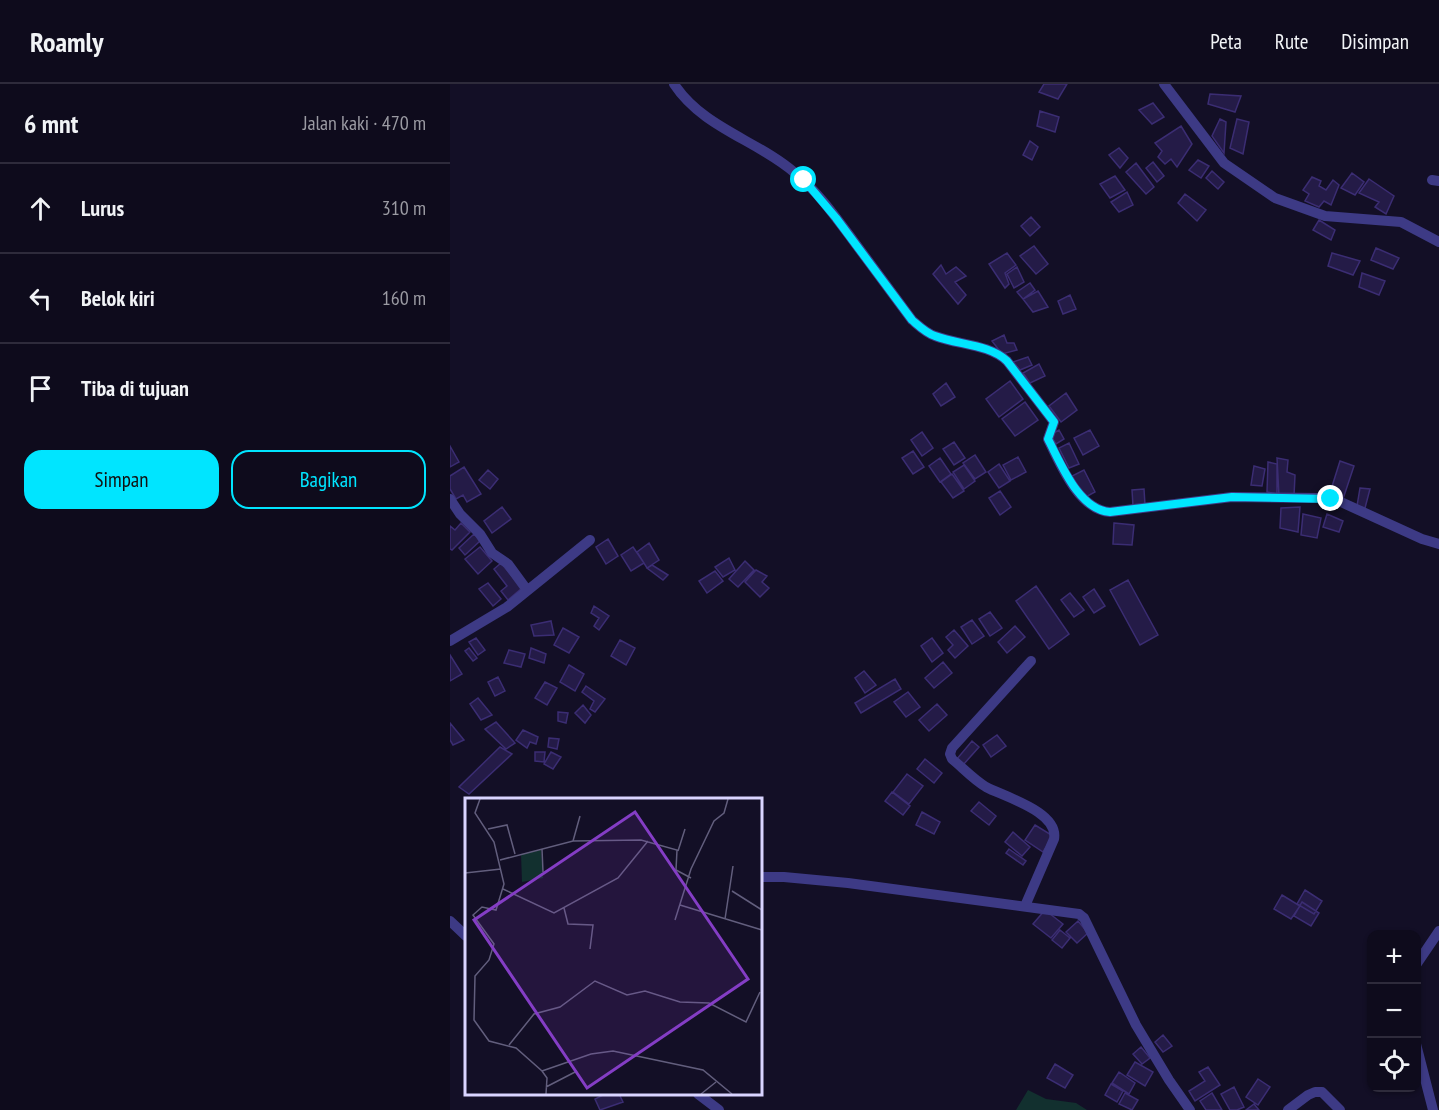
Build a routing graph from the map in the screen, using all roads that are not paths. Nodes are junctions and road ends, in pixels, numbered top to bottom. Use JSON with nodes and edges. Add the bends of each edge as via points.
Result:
{"nodes":[{"id":1,"x":674,"y":84,"type":"edge"},
{"id":2,"x":1164,"y":84,"type":"edge"},
{"id":3,"x":1439,"y":242,"type":"edge"},
{"id":4,"x":450,"y":498,"type":"edge"},
{"id":5,"x":590,"y":540,"type":"dead end"},
{"id":6,"x":1439,"y":544,"type":"edge"},
{"id":7,"x":527,"y":590,"type":"junction"},
{"id":8,"x":450,"y":641,"type":"edge"},
{"id":9,"x":1031,"y":661,"type":"dead end"},
{"id":10,"x":762,"y":877,"type":"edge"},
{"id":11,"x":1025,"y":906,"type":"junction"},
{"id":12,"x":450,"y":921,"type":"edge"},
{"id":13,"x":1439,"y":931,"type":"edge"},
{"id":14,"x":465,"y":935,"type":"edge"},
{"id":15,"x":1421,"y":958,"type":"edge"},
{"id":16,"x":1421,"y":1063,"type":"edge"},
{"id":17,"x":699,"y":1095,"type":"edge"},
{"id":18,"x":719,"y":1110,"type":"edge"},
{"id":19,"x":1190,"y":1110,"type":"edge"},
{"id":20,"x":1288,"y":1110,"type":"edge"},
{"id":21,"x":1340,"y":1110,"type":"edge"},
{"id":22,"x":1433,"y":1110,"type":"edge"}],
"edges":[{"from":1,"to":6,"type":"street","via":[[697,110],[804,180],[920,327],[936,336],[998,354],[1007,361],[1054,422],[1048,439],[1078,492],[1093,507],[1110,512],[1232,497],[1321,498],[1341,502]]},
{"from":2,"to":3,"type":"street","via":[[1224,163],[1275,198],[1325,216],[1401,222]]},
{"from":4,"to":7,"type":"street","via":[[492,553],[508,564]]},
{"from":5,"to":7,"type":"street"},
{"from":7,"to":8,"type":"street","via":[[507,607]]},
{"from":9,"to":11,"type":"street","via":[[950,754],[981,784],[1041,814],[1054,829],[1052,843]]},
{"from":10,"to":11,"type":"street","via":[[848,883]]},
{"from":11,"to":19,"type":"street","via":[[1071,912],[1084,918],[1136,1025]]},
{"from":12,"to":14,"type":"street"},
{"from":13,"to":15,"type":"street"},
{"from":16,"to":22,"type":"street"},
{"from":17,"to":18,"type":"street"},
{"from":20,"to":21,"type":"street","via":[[1315,1092],[1322,1092]]}]}
